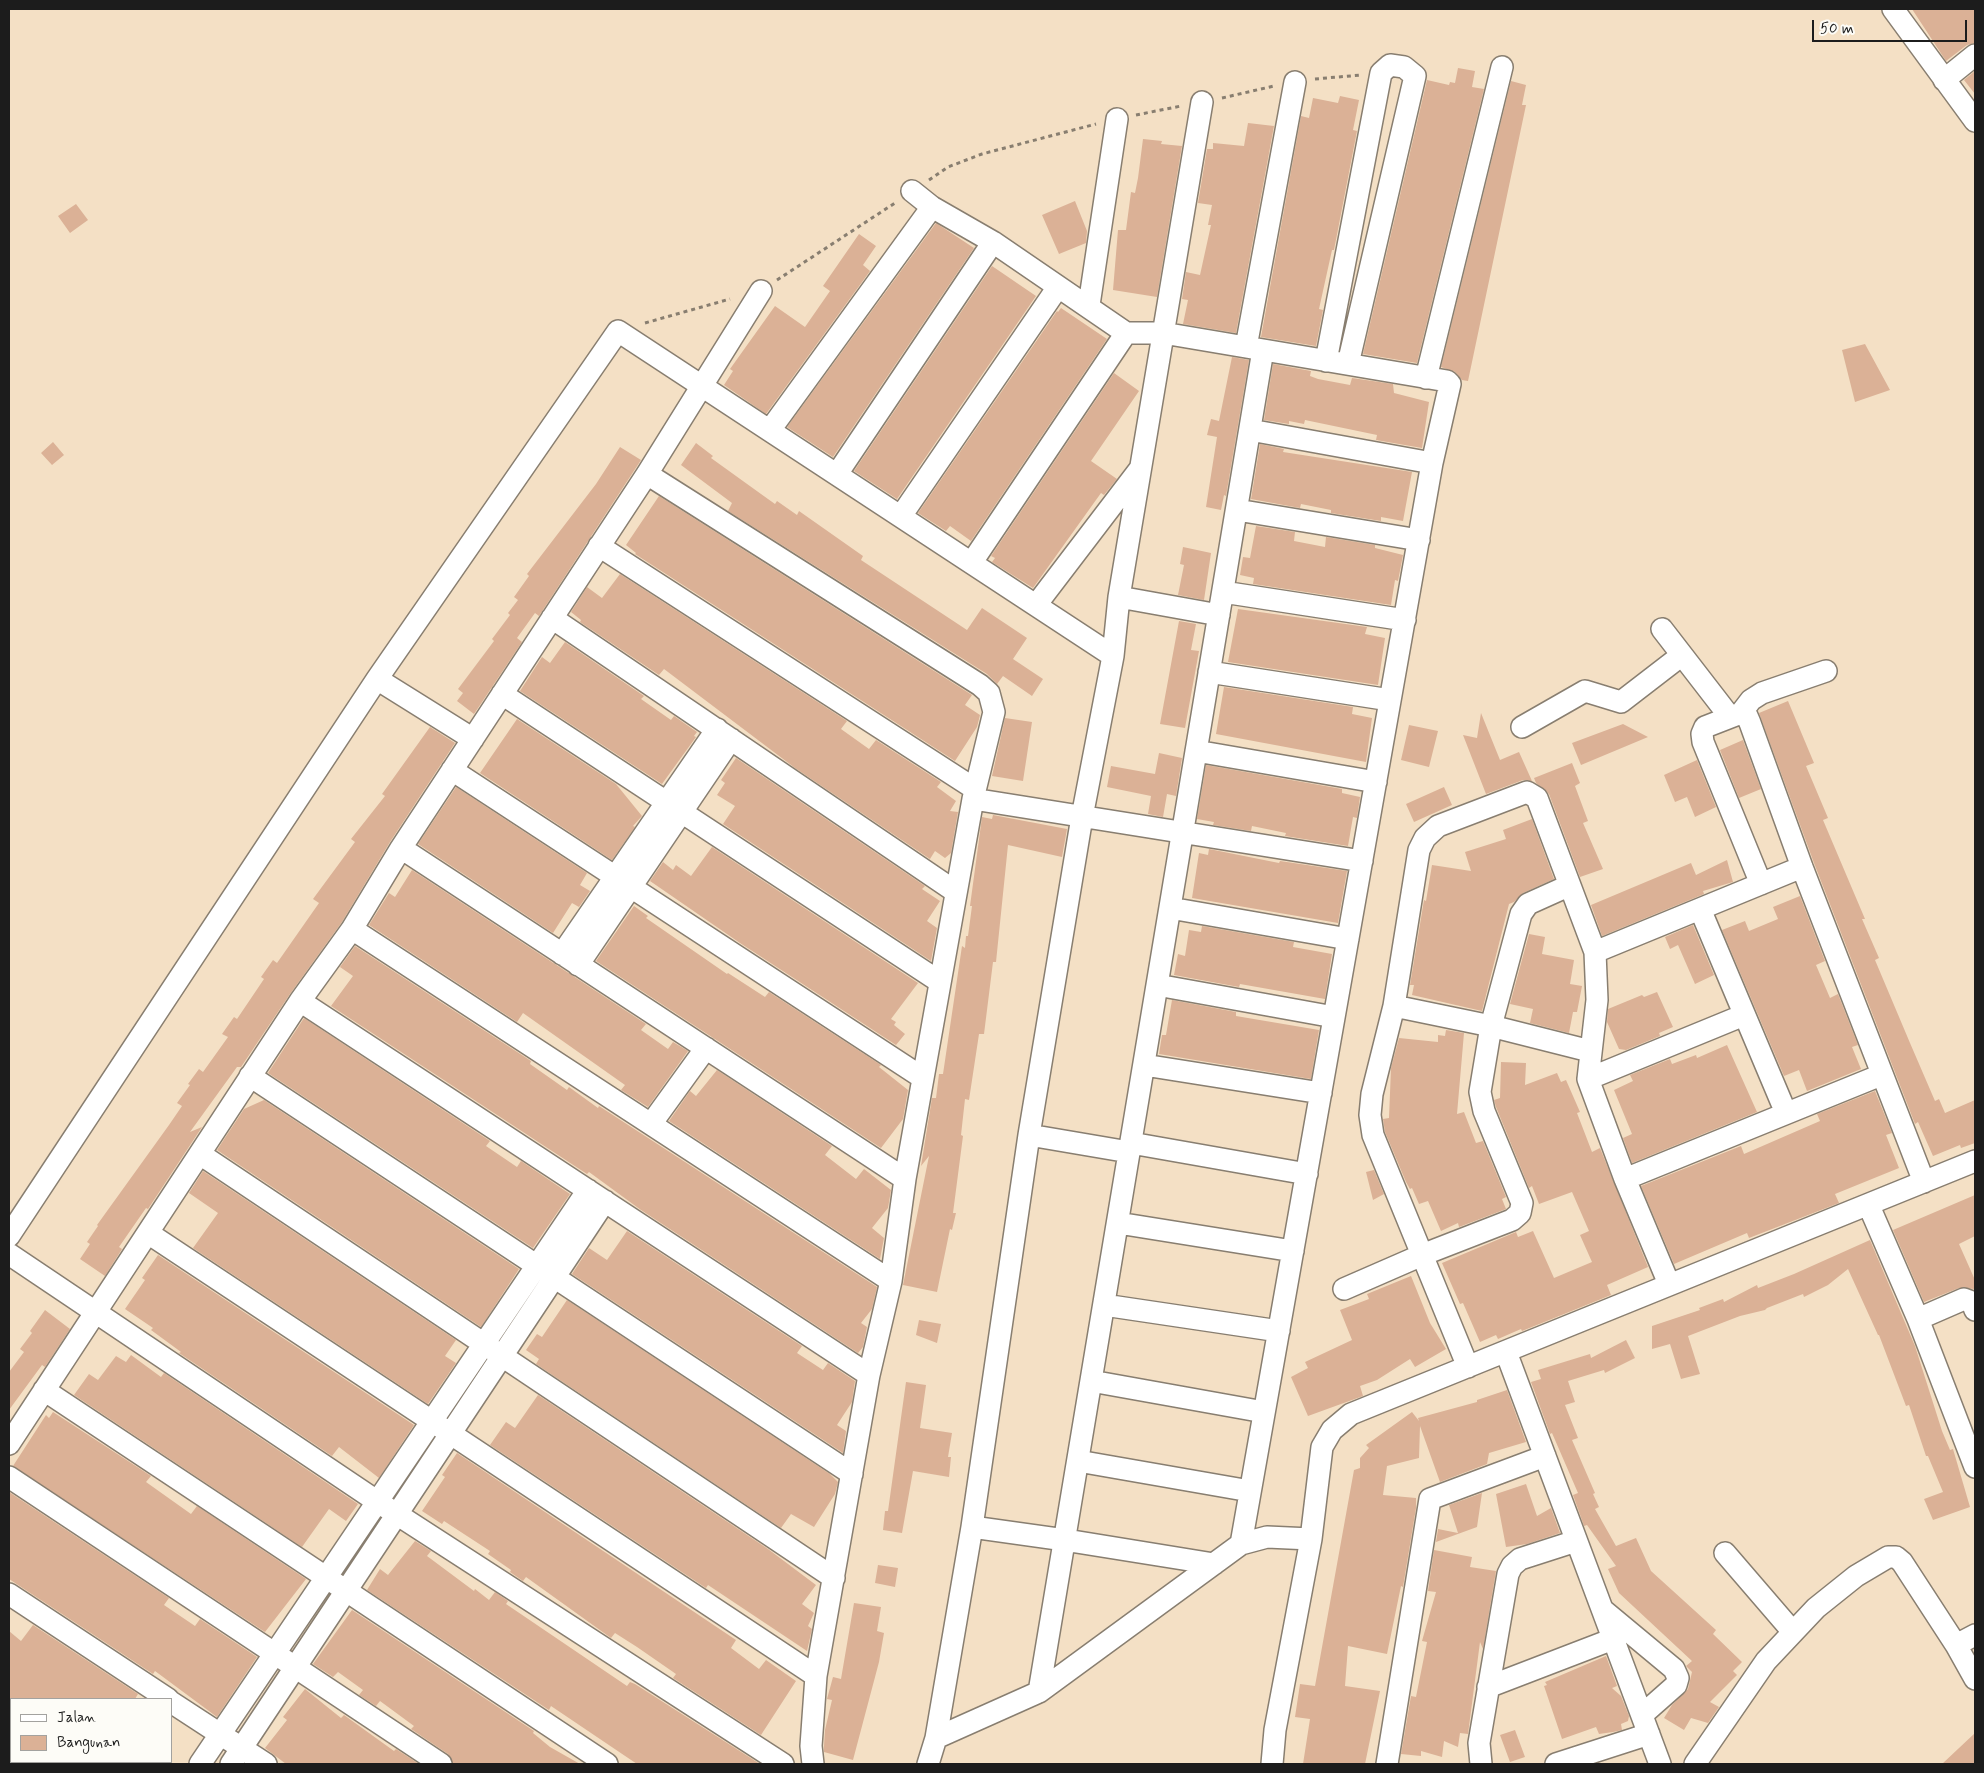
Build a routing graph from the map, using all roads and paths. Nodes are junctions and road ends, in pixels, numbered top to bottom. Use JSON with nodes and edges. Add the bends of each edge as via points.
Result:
{"nodes":[{"id":1,"x":1893,"y":9,"type":"edge"},
{"id":2,"x":1975,"y":55,"type":"edge"},
{"id":3,"x":1502,"y":67,"type":"dead end"},
{"id":4,"x":1381,"y":73,"type":"junction"},
{"id":5,"x":1944,"y":80,"type":"junction"},
{"id":6,"x":1295,"y":82,"type":"junction"},
{"id":7,"x":1202,"y":102,"type":"junction"},
{"id":8,"x":1117,"y":118,"type":"junction"},
{"id":9,"x":1975,"y":120,"type":"edge"},
{"id":10,"x":912,"y":191,"type":"junction"},
{"id":11,"x":932,"y":208,"type":"junction"},
{"id":12,"x":993,"y":242,"type":"junction"},
{"id":13,"x":1058,"y":288,"type":"junction"},
{"id":14,"x":760,"y":291,"type":"junction"},
{"id":15,"x":1089,"y":305,"type":"junction"},
{"id":16,"x":618,"y":331,"type":"junction"},
{"id":17,"x":1126,"y":333,"type":"junction"},
{"id":18,"x":1163,"y":333,"type":"junction"},
{"id":19,"x":1255,"y":349,"type":"junction"},
{"id":20,"x":1326,"y":361,"type":"junction"},
{"id":21,"x":1348,"y":364,"type":"junction"},
{"id":22,"x":1426,"y":378,"type":"junction"},
{"id":23,"x":703,"y":386,"type":"junction"},
{"id":24,"x":770,"y":430,"type":"junction"},
{"id":25,"x":1250,"y":430,"type":"junction"},
{"id":26,"x":1432,"y":463,"type":"junction"},
{"id":27,"x":1141,"y":467,"type":"junction"},
{"id":28,"x":647,"y":474,"type":"junction"},
{"id":29,"x":838,"y":474,"type":"junction"},
{"id":30,"x":1236,"y":510,"type":"junction"},
{"id":31,"x":901,"y":516,"type":"junction"},
{"id":32,"x":1419,"y":540,"type":"junction"},
{"id":33,"x":599,"y":546,"type":"junction"},
{"id":34,"x":972,"y":562,"type":"junction"},
{"id":35,"x":1223,"y":592,"type":"junction"},
{"id":36,"x":1119,"y":597,"type":"junction"},
{"id":37,"x":1036,"y":605,"type":"junction"},
{"id":38,"x":1219,"y":615,"type":"junction"},
{"id":39,"x":552,"y":618,"type":"junction"},
{"id":40,"x":1405,"y":620,"type":"junction"},
{"id":41,"x":1662,"y":629,"type":"dead end"},
{"id":42,"x":1113,"y":656,"type":"junction"},
{"id":43,"x":1682,"y":656,"type":"junction"},
{"id":44,"x":1826,"y":671,"type":"dead end"},
{"id":45,"x":1209,"y":672,"type":"junction"},
{"id":46,"x":377,"y":679,"type":"junction"},
{"id":47,"x":502,"y":694,"type":"junction"},
{"id":48,"x":1390,"y":700,"type":"junction"},
{"id":49,"x":1736,"y":715,"type":"junction"},
{"id":50,"x":1522,"y":727,"type":"dead end"},
{"id":51,"x":724,"y":734,"type":"junction"},
{"id":52,"x":472,"y":739,"type":"junction"},
{"id":53,"x":1196,"y":751,"type":"junction"},
{"id":54,"x":452,"y":770,"type":"junction"},
{"id":55,"x":1376,"y":782,"type":"junction"},
{"id":56,"x":974,"y":794,"type":"junction"},
{"id":57,"x":674,"y":807,"type":"junction"},
{"id":58,"x":1082,"y":817,"type":"junction"},
{"id":59,"x":1183,"y":833,"type":"junction"},
{"id":60,"x":401,"y":848,"type":"junction"},
{"id":61,"x":1362,"y":862,"type":"junction"},
{"id":62,"x":1802,"y":867,"type":"junction"},
{"id":63,"x":623,"y":882,"type":"junction"},
{"id":64,"x":1761,"y":884,"type":"junction"},
{"id":65,"x":1568,"y":886,"type":"junction"},
{"id":66,"x":956,"y":892,"type":"junction"},
{"id":67,"x":1170,"y":908,"type":"junction"},
{"id":68,"x":1700,"y":909,"type":"junction"},
{"id":69,"x":352,"y":929,"type":"junction"},
{"id":70,"x":1348,"y":939,"type":"junction"},
{"id":71,"x":1594,"y":952,"type":"junction"},
{"id":72,"x":570,"y":960,"type":"junction"},
{"id":73,"x":940,"y":982,"type":"junction"},
{"id":74,"x":1157,"y":985,"type":"junction"},
{"id":75,"x":300,"y":1001,"type":"junction"},
{"id":76,"x":1394,"y":1006,"type":"junction"},
{"id":77,"x":1744,"y":1015,"type":"junction"},
{"id":78,"x":1334,"y":1017,"type":"junction"},
{"id":79,"x":1491,"y":1026,"type":"junction"},
{"id":80,"x":706,"y":1048,"type":"junction"},
{"id":81,"x":1590,"y":1051,"type":"junction"},
{"id":82,"x":1144,"y":1066,"type":"junction"},
{"id":83,"x":1881,"y":1075,"type":"junction"},
{"id":84,"x":250,"y":1076,"type":"junction"},
{"id":85,"x":923,"y":1078,"type":"junction"},
{"id":86,"x":1588,"y":1080,"type":"junction"},
{"id":87,"x":1321,"y":1093,"type":"junction"},
{"id":88,"x":1786,"y":1114,"type":"junction"},
{"id":89,"x":651,"y":1124,"type":"junction"},
{"id":90,"x":1028,"y":1135,"type":"junction"},
{"id":91,"x":1130,"y":1147,"type":"junction"},
{"id":92,"x":200,"y":1154,"type":"junction"},
{"id":93,"x":1975,"y":1161,"type":"edge"},
{"id":94,"x":1307,"y":1174,"type":"junction"},
{"id":95,"x":1625,"y":1178,"type":"junction"},
{"id":96,"x":905,"y":1179,"type":"junction"},
{"id":97,"x":1924,"y":1182,"type":"junction"},
{"id":98,"x":597,"y":1196,"type":"junction"},
{"id":99,"x":1868,"y":1206,"type":"junction"},
{"id":100,"x":1118,"y":1223,"type":"junction"},
{"id":101,"x":148,"y":1232,"type":"junction"},
{"id":102,"x":9,"y":1236,"type":"edge"},
{"id":103,"x":1293,"y":1252,"type":"junction"},
{"id":104,"x":9,"y":1254,"type":"edge"},
{"id":105,"x":1422,"y":1255,"type":"junction"},
{"id":106,"x":546,"y":1272,"type":"junction"},
{"id":107,"x":891,"y":1281,"type":"junction"},
{"id":108,"x":1669,"y":1284,"type":"junction"},
{"id":109,"x":1344,"y":1289,"type":"dead end"},
{"id":110,"x":1104,"y":1305,"type":"junction"},
{"id":111,"x":1975,"y":1310,"type":"edge"},
{"id":112,"x":96,"y":1312,"type":"junction"},
{"id":113,"x":1918,"y":1318,"type":"junction"},
{"id":114,"x":1279,"y":1331,"type":"junction"},
{"id":115,"x":485,"y":1343,"type":"junction"},
{"id":116,"x":1506,"y":1352,"type":"junction"},
{"id":117,"x":503,"y":1355,"type":"junction"},
{"id":118,"x":1468,"y":1367,"type":"junction"},
{"id":119,"x":869,"y":1375,"type":"junction"},
{"id":120,"x":1091,"y":1381,"type":"junction"},
{"id":121,"x":44,"y":1390,"type":"junction"},
{"id":122,"x":1264,"y":1412,"type":"junction"},
{"id":123,"x":432,"y":1421,"type":"junction"},
{"id":124,"x":451,"y":1433,"type":"junction"},
{"id":125,"x":9,"y":1444,"type":"edge"},
{"id":126,"x":1544,"y":1456,"type":"junction"},
{"id":127,"x":1078,"y":1461,"type":"junction"},
{"id":128,"x":1975,"y":1467,"type":"edge"},
{"id":129,"x":852,"y":1474,"type":"junction"},
{"id":130,"x":9,"y":1476,"type":"edge"},
{"id":131,"x":1250,"y":1490,"type":"junction"},
{"id":132,"x":378,"y":1502,"type":"junction"},
{"id":133,"x":397,"y":1514,"type":"junction"},
{"id":134,"x":972,"y":1527,"type":"junction"},
{"id":135,"x":1311,"y":1539,"type":"junction"},
{"id":136,"x":1064,"y":1540,"type":"junction"},
{"id":137,"x":1576,"y":1541,"type":"junction"},
{"id":138,"x":1241,"y":1544,"type":"junction"},
{"id":139,"x":1725,"y":1553,"type":"dead end"},
{"id":140,"x":1214,"y":1564,"type":"junction"},
{"id":141,"x":326,"y":1578,"type":"junction"},
{"id":142,"x":834,"y":1578,"type":"junction"},
{"id":143,"x":346,"y":1591,"type":"junction"},
{"id":144,"x":9,"y":1594,"type":"edge"},
{"id":145,"x":1602,"y":1610,"type":"junction"},
{"id":146,"x":1793,"y":1632,"type":"junction"},
{"id":147,"x":1975,"y":1635,"type":"edge"},
{"id":148,"x":1613,"y":1639,"type":"junction"},
{"id":149,"x":1956,"y":1645,"type":"junction"},
{"id":150,"x":275,"y":1654,"type":"junction"},
{"id":151,"x":295,"y":1667,"type":"junction"},
{"id":152,"x":816,"y":1676,"type":"junction"},
{"id":153,"x":1975,"y":1679,"type":"edge"},
{"id":154,"x":1488,"y":1687,"type":"junction"},
{"id":155,"x":1039,"y":1692,"type":"junction"},
{"id":156,"x":166,"y":1698,"type":"edge"},
{"id":157,"x":172,"y":1703,"type":"edge"},
{"id":158,"x":1645,"y":1725,"type":"junction"},
{"id":159,"x":220,"y":1734,"type":"junction"},
{"id":160,"x":936,"y":1738,"type":"junction"},
{"id":161,"x":236,"y":1756,"type":"edge"},
{"id":162,"x":200,"y":1764,"type":"edge"},
{"id":163,"x":266,"y":1764,"type":"edge"},
{"id":164,"x":441,"y":1764,"type":"edge"},
{"id":165,"x":607,"y":1764,"type":"edge"},
{"id":166,"x":783,"y":1764,"type":"edge"},
{"id":167,"x":813,"y":1764,"type":"edge"},
{"id":168,"x":928,"y":1764,"type":"edge"},
{"id":169,"x":1272,"y":1764,"type":"edge"},
{"id":170,"x":1388,"y":1764,"type":"edge"},
{"id":171,"x":1481,"y":1764,"type":"edge"},
{"id":172,"x":1556,"y":1764,"type":"edge"},
{"id":173,"x":1660,"y":1764,"type":"edge"},
{"id":174,"x":1695,"y":1764,"type":"edge"}],
"edges":[{"from":1,"to":5,"type":"street"},
{"from":2,"to":5,"type":"street"},
{"from":3,"to":22,"type":"street"},
{"from":4,"to":6,"type":"path"},
{"from":4,"to":20,"type":"street"},
{"from":4,"to":21,"type":"street","via":[[1390,65],[1404,67],[1415,76]]},
{"from":5,"to":9,"type":"street"},
{"from":6,"to":7,"type":"path"},
{"from":6,"to":19,"type":"street"},
{"from":7,"to":8,"type":"path"},
{"from":7,"to":18,"type":"street"},
{"from":8,"to":10,"type":"path","via":[[982,154],[948,167]]},
{"from":8,"to":15,"type":"street"},
{"from":10,"to":11,"type":"street"},
{"from":10,"to":14,"type":"path"},
{"from":11,"to":12,"type":"street"},
{"from":11,"to":24,"type":"street"},
{"from":12,"to":13,"type":"street"},
{"from":12,"to":29,"type":"street"},
{"from":13,"to":15,"type":"street"},
{"from":13,"to":31,"type":"street"},
{"from":14,"to":16,"type":"path"},
{"from":14,"to":23,"type":"street"},
{"from":15,"to":17,"type":"street"},
{"from":16,"to":23,"type":"street"},
{"from":16,"to":46,"type":"street"},
{"from":17,"to":18,"type":"street"},
{"from":17,"to":34,"type":"street"},
{"from":18,"to":19,"type":"street"},
{"from":18,"to":27,"type":"street"},
{"from":19,"to":20,"type":"street"},
{"from":19,"to":25,"type":"street"},
{"from":20,"to":21,"type":"street"},
{"from":21,"to":22,"type":"street"},
{"from":22,"to":26,"type":"street","via":[[1450,384]]},
{"from":23,"to":24,"type":"street"},
{"from":23,"to":28,"type":"street"},
{"from":24,"to":29,"type":"street"},
{"from":25,"to":26,"type":"street"},
{"from":25,"to":30,"type":"street"},
{"from":26,"to":32,"type":"street"},
{"from":27,"to":36,"type":"street"},
{"from":27,"to":37,"type":"street"},
{"from":28,"to":33,"type":"street"},
{"from":28,"to":56,"type":"street","via":[[989,693],[994,712]]},
{"from":29,"to":31,"type":"street"},
{"from":30,"to":32,"type":"street"},
{"from":30,"to":35,"type":"street"},
{"from":31,"to":34,"type":"street"},
{"from":32,"to":40,"type":"street"},
{"from":33,"to":39,"type":"street"},
{"from":33,"to":56,"type":"street"},
{"from":34,"to":37,"type":"street"},
{"from":35,"to":38,"type":"street"},
{"from":35,"to":40,"type":"street"},
{"from":36,"to":38,"type":"street"},
{"from":36,"to":42,"type":"street"},
{"from":37,"to":42,"type":"street"},
{"from":38,"to":45,"type":"street"},
{"from":39,"to":47,"type":"street"},
{"from":39,"to":51,"type":"street"},
{"from":40,"to":48,"type":"street"},
{"from":41,"to":43,"type":"street"},
{"from":42,"to":58,"type":"street"},
{"from":43,"to":49,"type":"street"},
{"from":43,"to":50,"type":"street","via":[[1621,702],[1585,692]]},
{"from":44,"to":49,"type":"street","via":[[1762,693]]},
{"from":45,"to":48,"type":"street"},
{"from":45,"to":53,"type":"street"},
{"from":46,"to":52,"type":"street"},
{"from":46,"to":102,"type":"street"},
{"from":47,"to":52,"type":"street"},
{"from":47,"to":57,"type":"street"},
{"from":48,"to":55,"type":"street"},
{"from":49,"to":62,"type":"street","via":[[1747,716]]},
{"from":49,"to":64,"type":"street","via":[[1705,727],[1703,742]]},
{"from":51,"to":57,"type":"street"},
{"from":51,"to":66,"type":"street"},
{"from":52,"to":54,"type":"street"},
{"from":53,"to":55,"type":"street"},
{"from":53,"to":59,"type":"street"},
{"from":54,"to":60,"type":"street"},
{"from":54,"to":63,"type":"street"},
{"from":55,"to":61,"type":"street"},
{"from":56,"to":58,"type":"street"},
{"from":56,"to":66,"type":"street"},
{"from":57,"to":63,"type":"street"},
{"from":57,"to":73,"type":"street"},
{"from":58,"to":59,"type":"street"},
{"from":58,"to":90,"type":"street"},
{"from":59,"to":61,"type":"street"},
{"from":59,"to":67,"type":"street"},
{"from":60,"to":69,"type":"street"},
{"from":60,"to":72,"type":"street"},
{"from":61,"to":70,"type":"street"},
{"from":62,"to":64,"type":"street"},
{"from":62,"to":83,"type":"street"},
{"from":63,"to":72,"type":"street"},
{"from":63,"to":85,"type":"street"},
{"from":64,"to":68,"type":"street"},
{"from":65,"to":71,"type":"street"},
{"from":65,"to":76,"type":"street","via":[[1537,798],[1527,792],[1438,826],[1418,850]]},
{"from":65,"to":79,"type":"street","via":[[1528,904],[1521,914]]},
{"from":66,"to":73,"type":"street"},
{"from":67,"to":70,"type":"street"},
{"from":67,"to":74,"type":"street"},
{"from":68,"to":71,"type":"street"},
{"from":68,"to":77,"type":"street"},
{"from":69,"to":75,"type":"street"},
{"from":69,"to":89,"type":"street"},
{"from":70,"to":78,"type":"street"},
{"from":71,"to":81,"type":"street","via":[[1597,1000]]},
{"from":72,"to":80,"type":"street"},
{"from":73,"to":85,"type":"street"},
{"from":74,"to":78,"type":"street"},
{"from":74,"to":82,"type":"street"},
{"from":75,"to":84,"type":"street"},
{"from":75,"to":98,"type":"street"},
{"from":76,"to":79,"type":"street"},
{"from":76,"to":105,"type":"street","via":[[1372,1094],[1370,1115],[1373,1135]]},
{"from":77,"to":86,"type":"street"},
{"from":77,"to":88,"type":"street"},
{"from":78,"to":87,"type":"street"},
{"from":79,"to":81,"type":"street"},
{"from":79,"to":105,"type":"street","via":[[1480,1092],[1484,1111],[1522,1203],[1520,1213],[1512,1220]]},
{"from":80,"to":89,"type":"street"},
{"from":80,"to":96,"type":"street"},
{"from":81,"to":86,"type":"street"},
{"from":82,"to":87,"type":"street"},
{"from":82,"to":91,"type":"street"},
{"from":83,"to":88,"type":"street"},
{"from":83,"to":97,"type":"street"},
{"from":84,"to":92,"type":"street"},
{"from":84,"to":106,"type":"street"},
{"from":85,"to":96,"type":"street"},
{"from":86,"to":95,"type":"street"},
{"from":87,"to":94,"type":"street"},
{"from":88,"to":95,"type":"street"},
{"from":89,"to":107,"type":"street"},
{"from":90,"to":91,"type":"street"},
{"from":90,"to":134,"type":"street"},
{"from":91,"to":94,"type":"street"},
{"from":91,"to":100,"type":"street"},
{"from":92,"to":101,"type":"street"},
{"from":92,"to":115,"type":"street"},
{"from":93,"to":97,"type":"street"},
{"from":94,"to":103,"type":"street"},
{"from":95,"to":108,"type":"street"},
{"from":96,"to":107,"type":"street"},
{"from":97,"to":99,"type":"street"},
{"from":98,"to":106,"type":"street"},
{"from":98,"to":119,"type":"street"},
{"from":99,"to":108,"type":"street"},
{"from":99,"to":113,"type":"street"},
{"from":100,"to":103,"type":"street"},
{"from":100,"to":110,"type":"street"},
{"from":101,"to":112,"type":"street"},
{"from":101,"to":123,"type":"street"},
{"from":103,"to":114,"type":"street"},
{"from":104,"to":112,"type":"street"},
{"from":105,"to":109,"type":"street"},
{"from":105,"to":118,"type":"street"},
{"from":106,"to":115,"type":"street"},
{"from":106,"to":117,"type":"street"},
{"from":106,"to":129,"type":"street"},
{"from":107,"to":119,"type":"street"},
{"from":108,"to":116,"type":"street"},
{"from":110,"to":114,"type":"street"},
{"from":110,"to":120,"type":"street"},
{"from":111,"to":113,"type":"street","via":[[1972,1302],[1964,1299]]},
{"from":112,"to":121,"type":"street"},
{"from":112,"to":132,"type":"street"},
{"from":113,"to":128,"type":"street"},
{"from":114,"to":122,"type":"street"},
{"from":115,"to":117,"type":"street"},
{"from":115,"to":123,"type":"street"},
{"from":116,"to":118,"type":"street"},
{"from":116,"to":126,"type":"street"},
{"from":117,"to":124,"type":"street"},
{"from":117,"to":142,"type":"street"},
{"from":118,"to":135,"type":"street","via":[[1350,1414],[1332,1430],[1322,1447]]},
{"from":119,"to":129,"type":"street"},
{"from":120,"to":122,"type":"street"},
{"from":120,"to":127,"type":"street"},
{"from":121,"to":125,"type":"street"},
{"from":121,"to":141,"type":"street"},
{"from":122,"to":131,"type":"street"},
{"from":123,"to":124,"type":"street"},
{"from":123,"to":132,"type":"street"},
{"from":124,"to":133,"type":"street"},
{"from":124,"to":152,"type":"street"},
{"from":126,"to":137,"type":"street"},
{"from":126,"to":170,"type":"street","via":[[1430,1500]]},
{"from":127,"to":131,"type":"street"},
{"from":127,"to":136,"type":"street"},
{"from":129,"to":142,"type":"street"},
{"from":130,"to":150,"type":"street"},
{"from":131,"to":138,"type":"street"},
{"from":132,"to":133,"type":"street"},
{"from":132,"to":141,"type":"street"},
{"from":133,"to":143,"type":"street"},
{"from":133,"to":166,"type":"street"},
{"from":134,"to":136,"type":"street"},
{"from":134,"to":160,"type":"street"},
{"from":135,"to":138,"type":"street","via":[[1267,1537]]},
{"from":135,"to":169,"type":"street","via":[[1275,1730]]},
{"from":136,"to":140,"type":"street"},
{"from":136,"to":155,"type":"street"},
{"from":137,"to":145,"type":"street"},
{"from":137,"to":154,"type":"street","via":[[1520,1559],[1512,1566]]},
{"from":138,"to":140,"type":"street"},
{"from":139,"to":146,"type":"street"},
{"from":140,"to":155,"type":"street"},
{"from":141,"to":143,"type":"street"},
{"from":141,"to":150,"type":"street"},
{"from":142,"to":152,"type":"street"},
{"from":143,"to":151,"type":"street"},
{"from":143,"to":165,"type":"street"},
{"from":144,"to":156,"type":"street"},
{"from":145,"to":148,"type":"street"},
{"from":145,"to":158,"type":"street","via":[[1674,1669],[1678,1678]]},
{"from":146,"to":149,"type":"street","via":[[1856,1576],[1888,1557],[1896,1557]]},
{"from":146,"to":174,"type":"street","via":[[1766,1660]]},
{"from":147,"to":149,"type":"street"},
{"from":148,"to":154,"type":"street"},
{"from":148,"to":158,"type":"street"},
{"from":149,"to":153,"type":"street"},
{"from":150,"to":151,"type":"street"},
{"from":150,"to":159,"type":"street"},
{"from":151,"to":161,"type":"street"},
{"from":151,"to":164,"type":"street"},
{"from":152,"to":167,"type":"street","via":[[811,1746]]},
{"from":154,"to":171,"type":"street","via":[[1479,1743]]},
{"from":155,"to":160,"type":"street"},
{"from":157,"to":159,"type":"street"},
{"from":158,"to":172,"type":"street"},
{"from":158,"to":173,"type":"street"},
{"from":159,"to":161,"type":"street"},
{"from":159,"to":162,"type":"street"},
{"from":160,"to":168,"type":"street"},
{"from":161,"to":163,"type":"street"}]}
